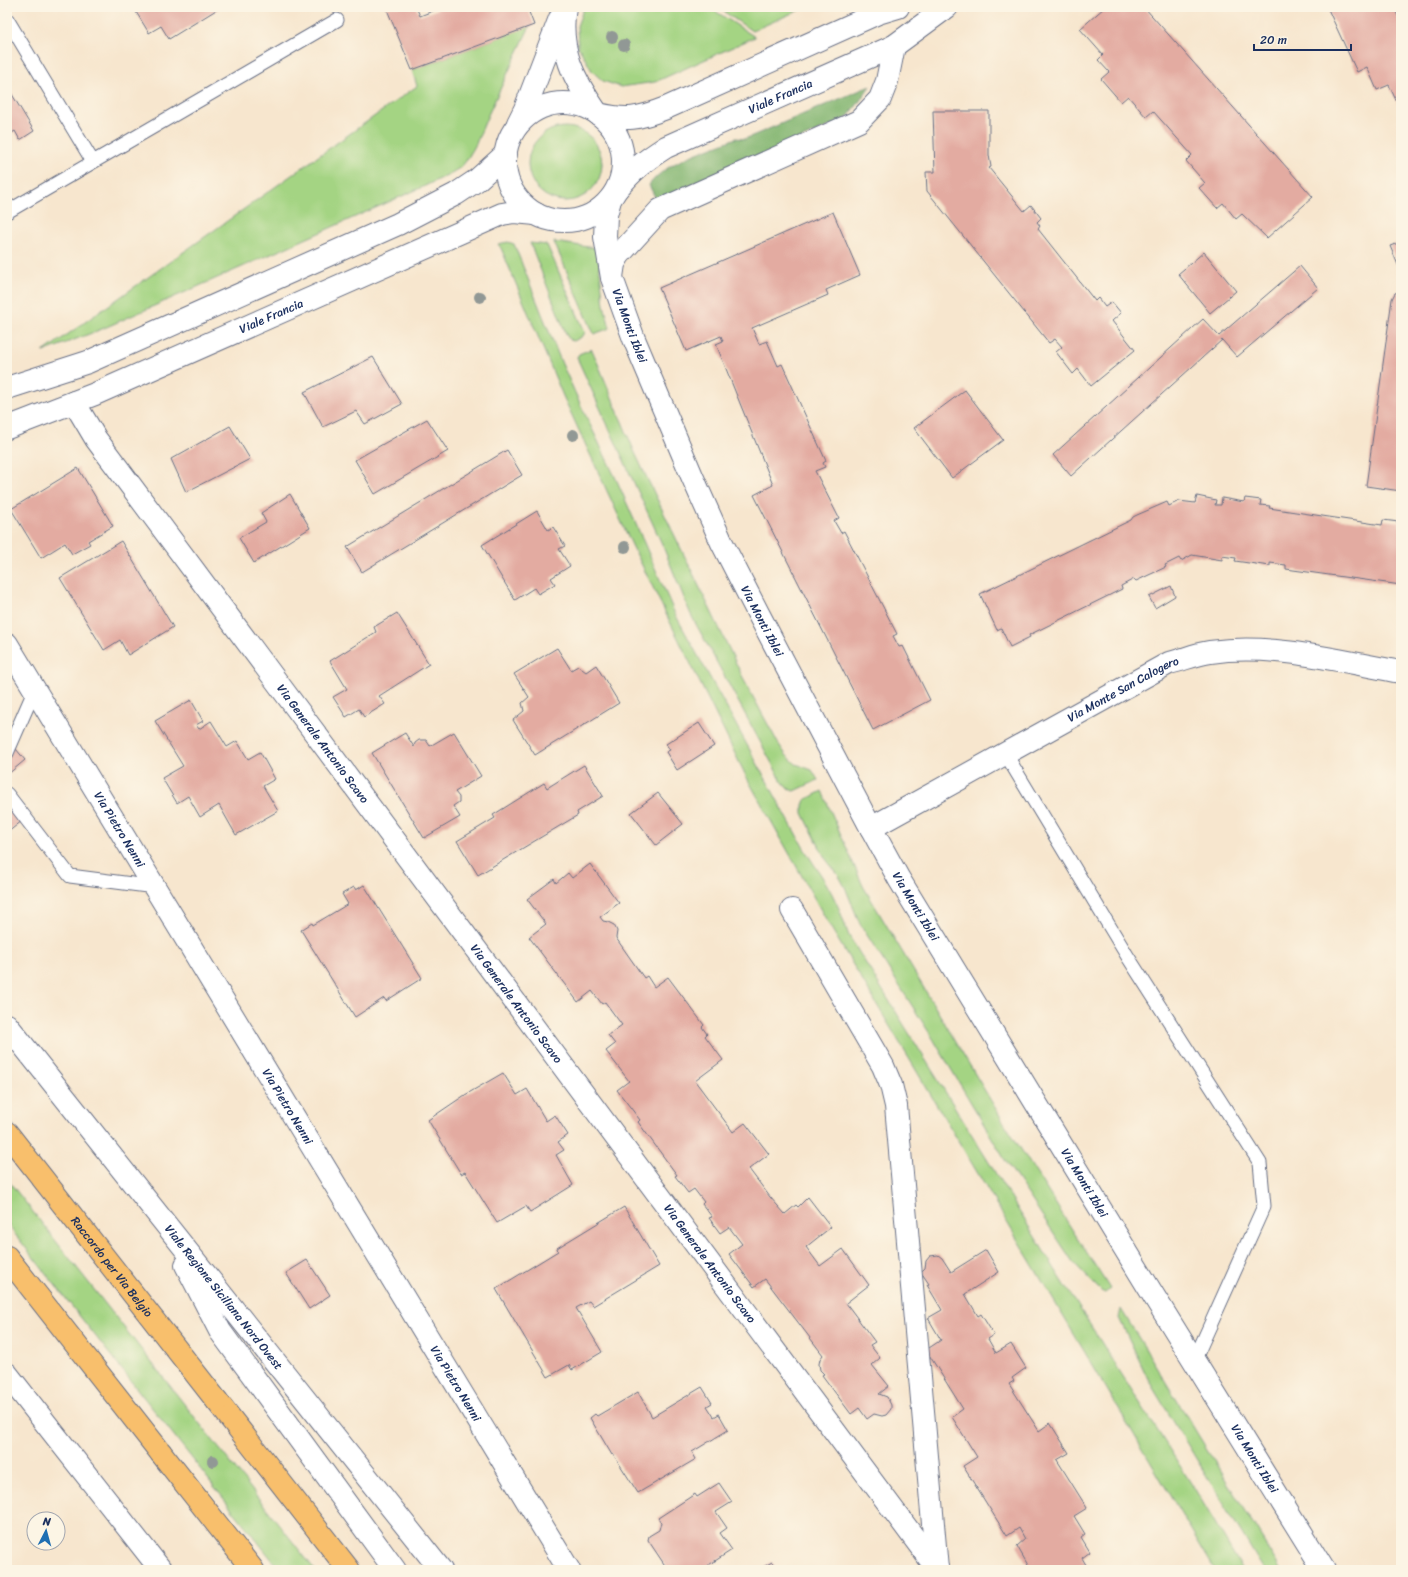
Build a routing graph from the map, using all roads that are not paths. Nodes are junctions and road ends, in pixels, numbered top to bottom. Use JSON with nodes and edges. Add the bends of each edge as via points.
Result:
{"nodes":[{"id":1,"x":565,"y":7,"type":"edge"},
{"id":2,"x":898,"y":7,"type":"edge"},
{"id":3,"x":947,"y":7,"type":"edge"},
{"id":4,"x":7,"y":19,"type":"edge"},
{"id":5,"x":337,"y":20,"type":"dead end"},
{"id":6,"x":894,"y":46,"type":"junction"},
{"id":7,"x":598,"y":114,"type":"junction"},
{"id":8,"x":515,"y":130,"type":"junction"},
{"id":9,"x":506,"y":154,"type":"junction"},
{"id":10,"x":93,"y":162,"type":"junction"},
{"id":11,"x":613,"y":194,"type":"junction"},
{"id":12,"x":7,"y":212,"type":"edge"},
{"id":13,"x":536,"y":214,"type":"junction"},
{"id":14,"x":612,"y":278,"type":"junction"},
{"id":15,"x":7,"y":388,"type":"edge"},
{"id":16,"x":74,"y":402,"type":"junction"},
{"id":17,"x":7,"y":428,"type":"edge"},
{"id":18,"x":7,"y":644,"type":"edge"},
{"id":19,"x":1401,"y":672,"type":"edge"},
{"id":20,"x":34,"y":689,"type":"junction"},
{"id":21,"x":7,"y":753,"type":"edge"},
{"id":22,"x":1005,"y":753,"type":"junction"},
{"id":23,"x":7,"y":794,"type":"edge"},
{"id":24,"x":871,"y":828,"type":"junction"},
{"id":25,"x":155,"y":887,"type":"junction"},
{"id":26,"x":792,"y":910,"type":"dead end"},
{"id":27,"x":7,"y":1026,"type":"edge"},
{"id":28,"x":7,"y":1133,"type":"edge"},
{"id":29,"x":160,"y":1218,"type":"junction"},
{"id":30,"x":7,"y":1257,"type":"edge"},
{"id":31,"x":1194,"y":1361,"type":"junction"},
{"id":32,"x":7,"y":1374,"type":"edge"},
{"id":33,"x":937,"y":1569,"type":"edge"},
{"id":34,"x":161,"y":1570,"type":"edge"},
{"id":35,"x":253,"y":1570,"type":"edge"},
{"id":36,"x":349,"y":1570,"type":"edge"},
{"id":37,"x":395,"y":1570,"type":"edge"},
{"id":38,"x":441,"y":1570,"type":"edge"},
{"id":39,"x":569,"y":1570,"type":"edge"},
{"id":40,"x":1324,"y":1570,"type":"edge"}],
"edges":[{"from":1,"to":7,"type":"street","via":[[563,41],[585,96]]},
{"from":1,"to":8,"type":"street"},
{"from":2,"to":7,"type":"street","via":[[878,13],[649,115],[617,118]]},
{"from":3,"to":6,"type":"street","name":"Viale Francia"},
{"from":4,"to":10,"type":"lane"},
{"from":5,"to":10,"type":"lane"},
{"from":6,"to":11,"type":"street","name":"Viale Francia","via":[[666,147],[633,170]]},
{"from":6,"to":14,"type":"street","via":[[887,81],[880,99],[859,121],[660,210],[619,255],[614,264]]},
{"from":7,"to":8,"type":"street","via":[[581,106],[551,105],[525,118]]},
{"from":7,"to":11,"type":"street","via":[[616,133],[621,147],[622,175]]},
{"from":8,"to":9,"type":"street"},
{"from":9,"to":13,"type":"street","via":[[505,168],[515,195],[524,206]]},
{"from":9,"to":15,"type":"street","via":[[477,180],[428,209],[88,362]]},
{"from":10,"to":12,"type":"lane"},
{"from":11,"to":13,"type":"street","via":[[598,211],[583,218],[551,220]]},
{"from":11,"to":14,"type":"street","name":"Via Monti Iblei","via":[[606,215],[606,237]]},
{"from":13,"to":16,"type":"street","name":"Viale Francia","via":[[502,214]]},
{"from":14,"to":24,"type":"street","name":"Via Monti Iblei","via":[[634,339],[722,543]]},
{"from":16,"to":17,"type":"street","name":"Viale Francia"},
{"from":16,"to":33,"type":"street","name":"Via Generale Antonio Scavo","via":[[96,439]]},
{"from":18,"to":20,"type":"street","name":"Via Pietro Nenni"},
{"from":19,"to":22,"type":"street","name":"Via Monte San Calogero","via":[[1252,649],[1209,652],[1169,663]]},
{"from":20,"to":21,"type":"lane"},
{"from":20,"to":25,"type":"street","name":"Via Pietro Nenni"},
{"from":22,"to":24,"type":"street","name":"Via Monte San Calogero"},
{"from":22,"to":31,"type":"lane","via":[[1128,957],[1260,1163],[1264,1206]]},
{"from":23,"to":25,"type":"lane","via":[[70,876]]},
{"from":24,"to":31,"type":"street","name":"Via Monti Iblei","via":[[903,885]]},
{"from":25,"to":39,"type":"street","name":"Via Pietro Nenni"},
{"from":26,"to":33,"type":"street","name":"Via Generale Antonio Scavo","via":[[891,1084]]},
{"from":27,"to":29,"type":"street","name":"Viale Regione Siciliana Nord Ovest"},
{"from":28,"to":36,"type":"main road","name":"Raccordo per Via Belgio"},
{"from":29,"to":37,"type":"street","via":[[220,1331]]},
{"from":29,"to":38,"type":"street","name":"Viale Regione Siciliana Nord Ovest"},
{"from":30,"to":35,"type":"main road"},
{"from":31,"to":40,"type":"street","name":"Via Monti Iblei"},
{"from":32,"to":34,"type":"street"}]}
